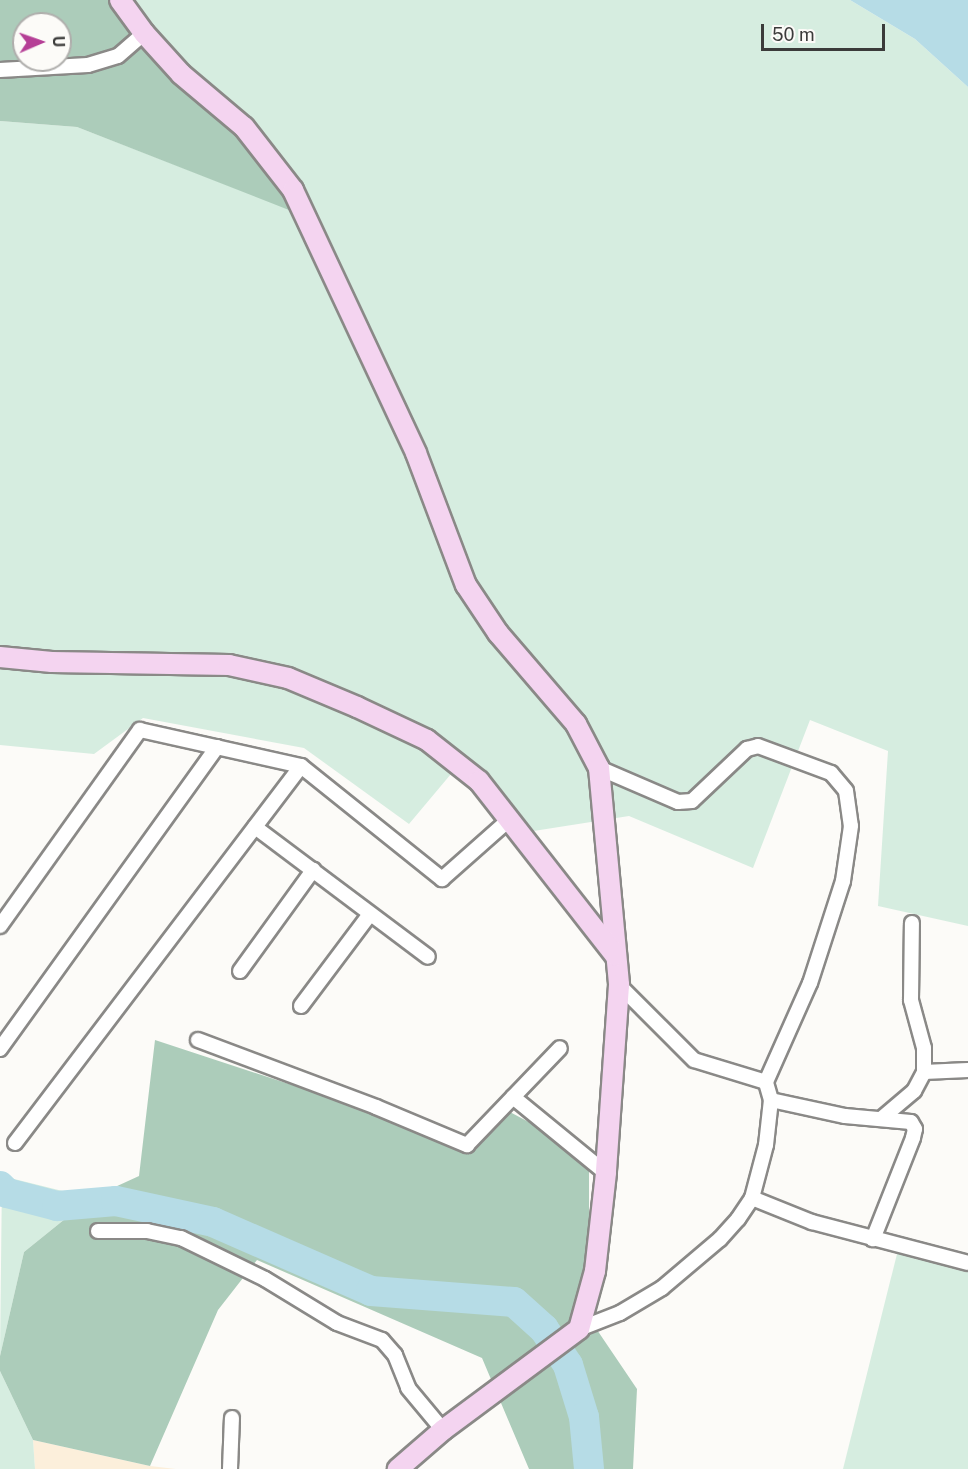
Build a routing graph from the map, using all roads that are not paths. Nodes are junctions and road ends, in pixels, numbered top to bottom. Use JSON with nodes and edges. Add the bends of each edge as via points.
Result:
{"nodes":[{"id":1,"x":120,"y":0,"type":"edge"},
{"id":2,"x":144,"y":33,"type":"junction"},
{"id":3,"x":0,"y":70,"type":"edge"},
{"id":4,"x":0,"y":657,"type":"edge"},
{"id":5,"x":217,"y":747,"type":"junction"},
{"id":6,"x":301,"y":766,"type":"junction"},
{"id":7,"x":599,"y":768,"type":"junction"},
{"id":8,"x":511,"y":818,"type":"junction"},
{"id":9,"x":255,"y":827,"type":"junction"},
{"id":10,"x":313,"y":870,"type":"junction"},
{"id":11,"x":370,"y":914,"type":"junction"},
{"id":12,"x":912,"y":922,"type":"dead end"},
{"id":13,"x":0,"y":926,"type":"edge"},
{"id":14,"x":616,"y":956,"type":"junction"},
{"id":15,"x":428,"y":957,"type":"dead end"},
{"id":16,"x":240,"y":971,"type":"dead end"},
{"id":17,"x":619,"y":985,"type":"junction"},
{"id":18,"x":301,"y":1005,"type":"dead end"},
{"id":19,"x":198,"y":1040,"type":"dead end"},
{"id":20,"x":560,"y":1048,"type":"dead end"},
{"id":21,"x":0,"y":1049,"type":"edge"},
{"id":22,"x":968,"y":1070,"type":"edge"},
{"id":23,"x":924,"y":1072,"type":"junction"},
{"id":24,"x":766,"y":1083,"type":"junction"},
{"id":25,"x":513,"y":1097,"type":"junction"},
{"id":26,"x":771,"y":1100,"type":"junction"},
{"id":27,"x":882,"y":1118,"type":"junction"},
{"id":28,"x":15,"y":1143,"type":"dead end"},
{"id":29,"x":606,"y":1173,"type":"junction"},
{"id":30,"x":752,"y":1198,"type":"junction"},
{"id":31,"x":98,"y":1231,"type":"dead end"},
{"id":32,"x":873,"y":1239,"type":"junction"},
{"id":33,"x":968,"y":1263,"type":"edge"},
{"id":34,"x":572,"y":1335,"type":"junction"},
{"id":35,"x":232,"y":1418,"type":"dead end"},
{"id":36,"x":443,"y":1430,"type":"junction"},
{"id":37,"x":230,"y":1469,"type":"edge"},
{"id":38,"x":398,"y":1469,"type":"edge"}],
"edges":[{"from":1,"to":2,"type":"main road"},
{"from":2,"to":3,"type":"street","via":[[118,56],[88,65]]},
{"from":2,"to":7,"type":"main road","via":[[181,74],[244,127],[293,190],[416,453],[466,585],[498,633],[576,724]]},
{"from":4,"to":8,"type":"main road","via":[[52,663],[229,664],[288,678],[427,740],[479,780]]},
{"from":5,"to":6,"type":"street"},
{"from":5,"to":13,"type":"street","via":[[140,730]]},
{"from":5,"to":21,"type":"street"},
{"from":6,"to":8,"type":"street","via":[[442,879]]},
{"from":6,"to":9,"type":"street"},
{"from":7,"to":14,"type":"main road"},
{"from":7,"to":24,"type":"street","via":[[678,802],[692,801],[747,749],[758,746],[831,773],[846,791],[851,826],[843,881],[810,983]]},
{"from":8,"to":14,"type":"main road"},
{"from":9,"to":10,"type":"street"},
{"from":9,"to":28,"type":"street"},
{"from":10,"to":11,"type":"street"},
{"from":10,"to":16,"type":"street"},
{"from":11,"to":15,"type":"street"},
{"from":11,"to":18,"type":"street"},
{"from":12,"to":23,"type":"street","via":[[911,1000],[924,1048]]},
{"from":14,"to":17,"type":"main road"},
{"from":17,"to":24,"type":"street","via":[[694,1060]]},
{"from":17,"to":29,"type":"main road"},
{"from":19,"to":25,"type":"street","via":[[466,1144]]},
{"from":20,"to":25,"type":"street"},
{"from":22,"to":23,"type":"street"},
{"from":23,"to":27,"type":"street","via":[[914,1091]]},
{"from":24,"to":26,"type":"street"},
{"from":25,"to":29,"type":"street"},
{"from":26,"to":27,"type":"street","via":[[845,1116]]},
{"from":26,"to":30,"type":"street"},
{"from":27,"to":32,"type":"street","via":[[911,1122],[915,1129]]},
{"from":29,"to":34,"type":"main road","via":[[595,1271]]},
{"from":30,"to":32,"type":"street","via":[[812,1222]]},
{"from":30,"to":34,"type":"street","via":[[720,1239],[662,1288]]},
{"from":31,"to":36,"type":"street","via":[[147,1231],[181,1238],[265,1279],[337,1323],[382,1340],[395,1355],[408,1388]]},
{"from":32,"to":33,"type":"street"},
{"from":34,"to":36,"type":"main road"},
{"from":35,"to":37,"type":"street"},
{"from":36,"to":38,"type":"main road"}]}
